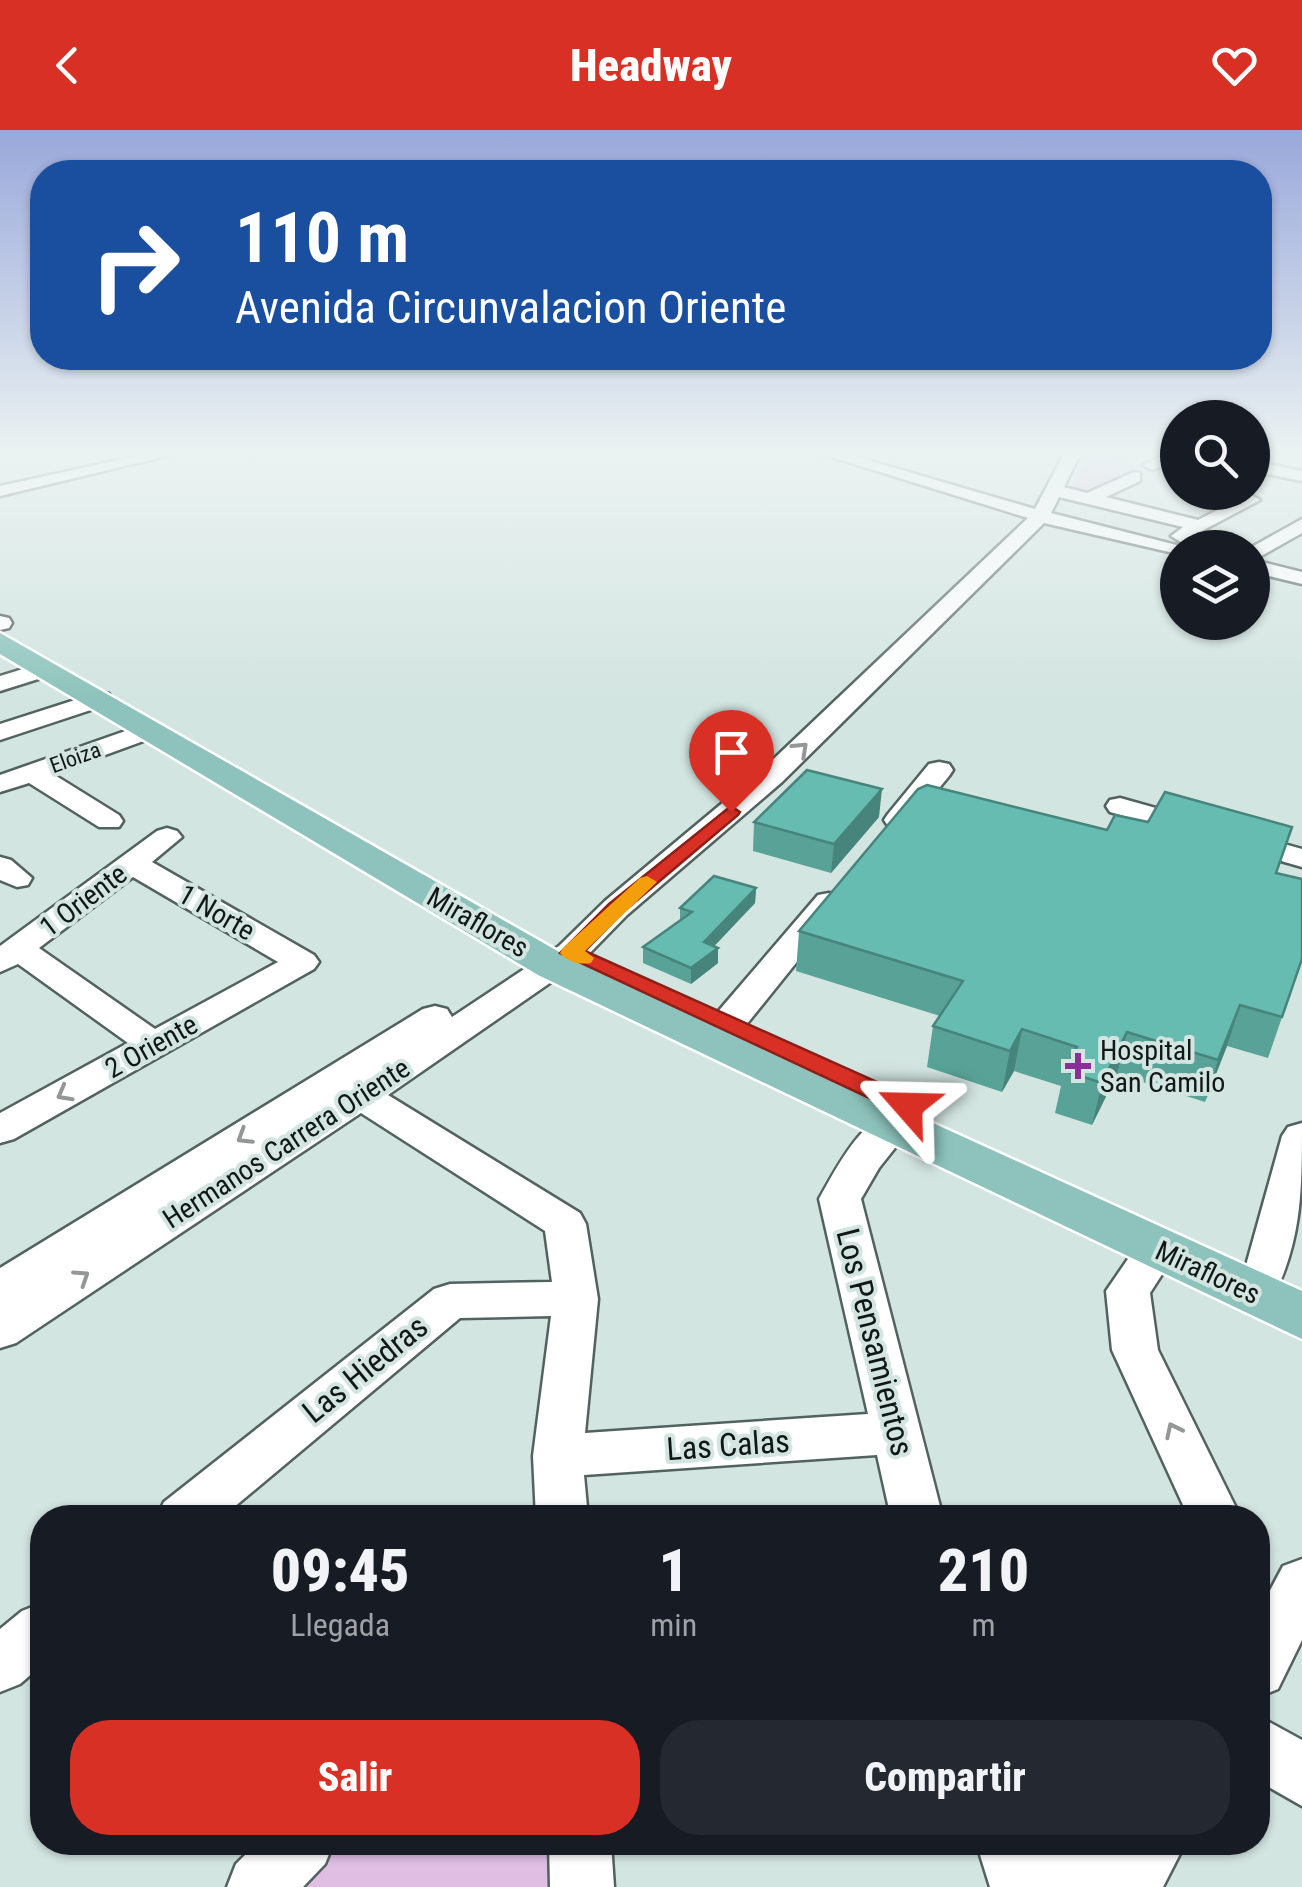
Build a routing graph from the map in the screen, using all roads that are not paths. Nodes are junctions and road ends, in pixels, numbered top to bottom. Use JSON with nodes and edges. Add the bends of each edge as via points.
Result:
{"nodes":[{"id":1,"x":1009,"y":534,"type":"edge"},
{"id":2,"x":1117,"y":534,"type":"edge"},
{"id":3,"x":1160,"y":544,"type":"edge"},
{"id":4,"x":1270,"y":570,"type":"edge"},
{"id":5,"x":1302,"y":578,"type":"edge"},
{"id":6,"x":0,"y":623,"type":"edge"},
{"id":7,"x":0,"y":642,"type":"edge"},
{"id":8,"x":46,"y":670,"type":"junction"},
{"id":9,"x":0,"y":684,"type":"edge"},
{"id":10,"x":100,"y":699,"type":"junction"},
{"id":11,"x":150,"y":730,"type":"junction"},
{"id":12,"x":0,"y":732,"type":"edge"},
{"id":13,"x":939,"y":770,"type":"dead end"},
{"id":14,"x":31,"y":772,"type":"junction"},
{"id":15,"x":0,"y":784,"type":"edge"},
{"id":16,"x":1120,"y":806,"type":"dead end"},
{"id":17,"x":109,"y":821,"type":"dead end"},
{"id":18,"x":166,"y":837,"type":"dead end"},
{"id":19,"x":877,"y":844,"type":"edge"},
{"id":20,"x":1302,"y":858,"type":"edge"},
{"id":21,"x":132,"y":863,"type":"junction"},
{"id":22,"x":852,"y":874,"type":"edge"},
{"id":23,"x":552,"y":954,"type":"junction"},
{"id":24,"x":9,"y":956,"type":"edge"},
{"id":25,"x":302,"y":962,"type":"joint"},
{"id":26,"x":719,"y":1030,"type":"junction"},
{"id":27,"x":154,"y":1045,"type":"junction"},
{"id":28,"x":361,"y":1095,"type":"junction"},
{"id":29,"x":895,"y":1124,"type":"junction"},
{"id":30,"x":0,"y":1130,"type":"edge"},
{"id":31,"x":1302,"y":1136,"type":"edge"},
{"id":32,"x":1294,"y":1204,"type":"edge"},
{"id":33,"x":1158,"y":1248,"type":"junction"},
{"id":34,"x":0,"y":1290,"type":"edge"},
{"id":35,"x":1281,"y":1292,"type":"edge"},
{"id":36,"x":576,"y":1299,"type":"junction"},
{"id":37,"x":0,"y":1330,"type":"edge"},
{"id":38,"x":898,"y":1433,"type":"junction"},
{"id":39,"x":558,"y":1456,"type":"junction"},
{"id":40,"x":198,"y":1505,"type":"edge"},
{"id":41,"x":561,"y":1505,"type":"edge"},
{"id":42,"x":914,"y":1505,"type":"edge"},
{"id":43,"x":1209,"y":1505,"type":"edge"},
{"id":44,"x":1302,"y":1584,"type":"edge"},
{"id":45,"x":1270,"y":1628,"type":"edge"},
{"id":46,"x":30,"y":1640,"type":"edge"},
{"id":47,"x":0,"y":1664,"type":"edge"},
{"id":48,"x":1270,"y":1754,"type":"edge"},
{"id":49,"x":1302,"y":1776,"type":"edge"},
{"id":50,"x":290,"y":1855,"type":"edge"},
{"id":51,"x":581,"y":1855,"type":"edge"},
{"id":52,"x":1011,"y":1855,"type":"edge"},
{"id":53,"x":1146,"y":1855,"type":"edge"},
{"id":54,"x":259,"y":1887,"type":"edge"},
{"id":55,"x":582,"y":1887,"type":"edge"},
{"id":56,"x":1022,"y":1887,"type":"edge"},
{"id":57,"x":1044,"y":1887,"type":"edge"}],
"edges":[{"from":1,"to":23,"type":"street","via":[[772,776]]},
{"from":2,"to":3,"type":"street"},
{"from":4,"to":5,"type":"street"},
{"from":6,"to":23,"type":"main road","name":"Miraflores"},
{"from":7,"to":8,"type":"main road","name":"Miraflores"},
{"from":8,"to":9,"type":"street"},
{"from":8,"to":10,"type":"main road","name":"Miraflores"},
{"from":10,"to":11,"type":"main road","name":"Miraflores"},
{"from":10,"to":12,"type":"street"},
{"from":11,"to":14,"type":"street","name":"Eloiza"},
{"from":11,"to":23,"type":"main road","name":"Miraflores"},
{"from":13,"to":19,"type":"street"},
{"from":14,"to":15,"type":"street","name":"Eloiza"},
{"from":14,"to":17,"type":"street"},
{"from":16,"to":20,"type":"street"},
{"from":18,"to":21,"type":"street","name":"1 Oriente"},
{"from":21,"to":24,"type":"street","name":"1 Oriente"},
{"from":21,"to":25,"type":"street","name":"1 Norte"},
{"from":22,"to":26,"type":"street"},
{"from":23,"to":26,"type":"main road","name":"Miraflores"},
{"from":23,"to":28,"type":"street","name":"Hermanos Carrera Oriente"},
{"from":23,"to":34,"type":"street","name":"Hermanos Carrera Oriente","one_way":true},
{"from":24,"to":27,"type":"street"},
{"from":25,"to":27,"type":"street","name":"2 Oriente"},
{"from":26,"to":29,"type":"main road","name":"Miraflores"},
{"from":26,"to":35,"type":"main road","name":"Miraflores"},
{"from":27,"to":30,"type":"street","name":"2 Oriente","one_way":true},
{"from":28,"to":36,"type":"street","via":[[566,1224]]},
{"from":37,"to":28,"type":"street","name":"Hermanos Carrera Oriente","one_way":true},
{"from":29,"to":33,"type":"main road","name":"Miraflores"},
{"from":29,"to":38,"type":"street","name":"Los Pensamientos","via":[[840,1199]]},
{"from":31,"to":32,"type":"street"},
{"from":32,"to":35,"type":"street"},
{"from":33,"to":35,"type":"main road","name":"Miraflores"},
{"from":43,"to":33,"type":"street","one_way":true,"via":[[1135,1350],[1128,1291]]},
{"from":36,"to":39,"type":"street"},
{"from":36,"to":40,"type":"street","name":"Las Hiedras","via":[[450,1301]]},
{"from":38,"to":39,"type":"street","name":"Las Calas"},
{"from":38,"to":42,"type":"street","name":"Los Pensamientos"},
{"from":39,"to":41,"type":"street"},
{"from":44,"to":45,"type":"street"},
{"from":46,"to":47,"type":"street"},
{"from":48,"to":49,"type":"street"},
{"from":50,"to":54,"type":"street"},
{"from":51,"to":55,"type":"street"},
{"from":52,"to":56,"type":"street"},
{"from":53,"to":57,"type":"street","via":[[1139,1866]]}]}
